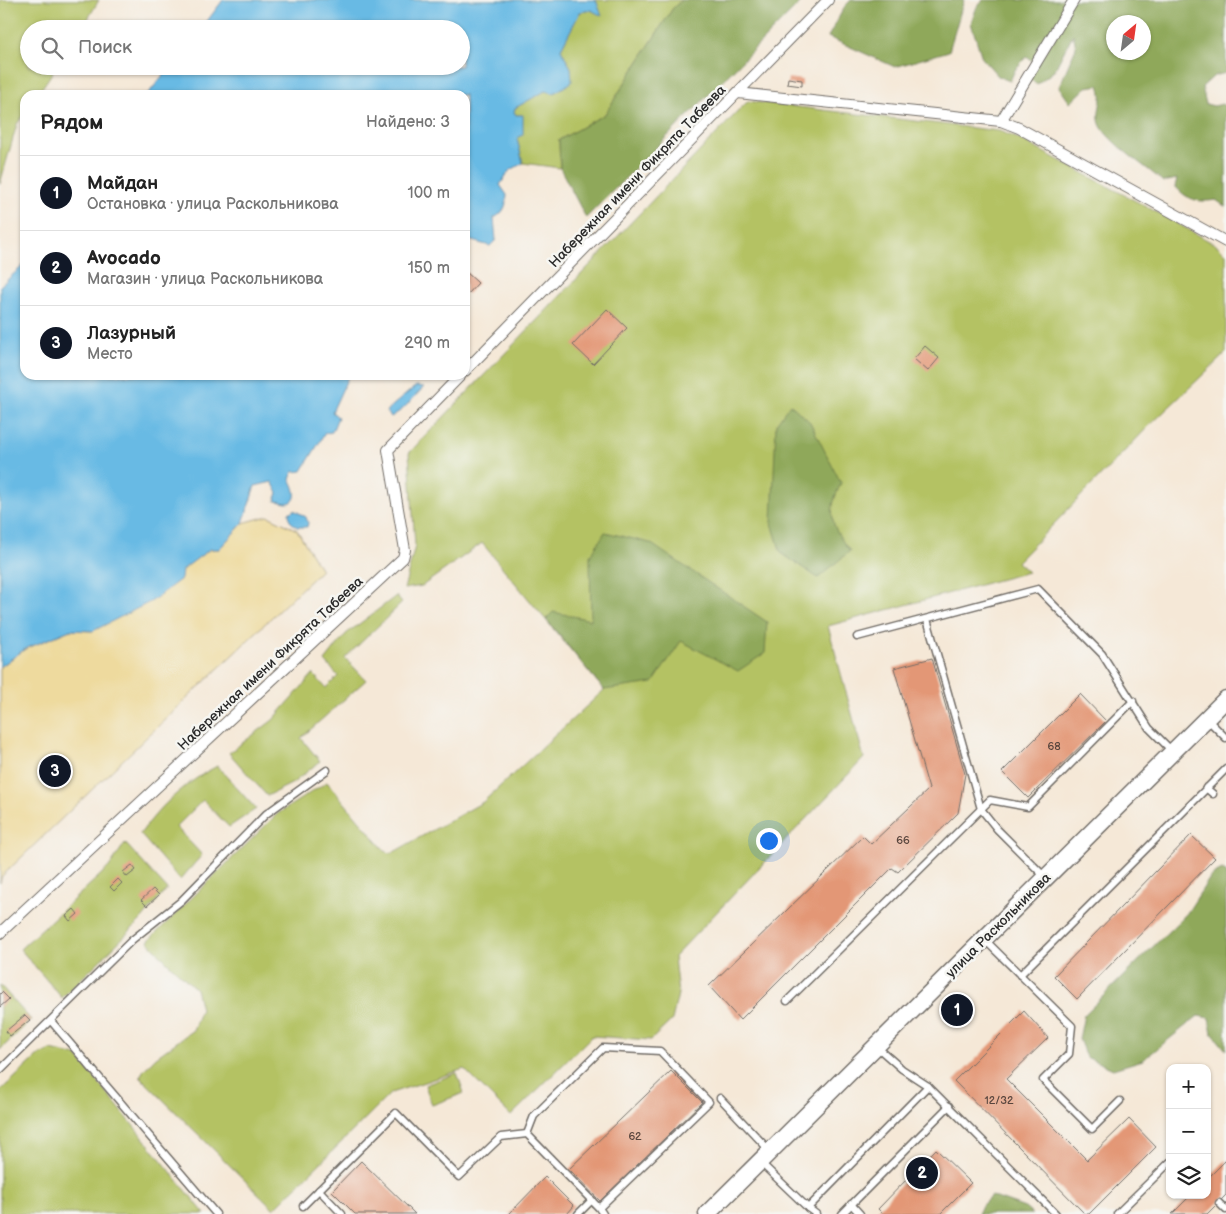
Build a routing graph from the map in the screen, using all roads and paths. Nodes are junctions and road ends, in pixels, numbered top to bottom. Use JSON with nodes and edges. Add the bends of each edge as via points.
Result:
{"nodes":[{"id":1,"x":828,"y":0,"type":"edge"},
{"id":2,"x":1074,"y":0,"type":"edge"},
{"id":3,"x":738,"y":92,"type":"junction"},
{"id":4,"x":1000,"y":121,"type":"junction"},
{"id":5,"x":1226,"y":242,"type":"edge"},
{"id":6,"x":470,"y":366,"type":"edge"},
{"id":7,"x":456,"y":380,"type":"edge"},
{"id":8,"x":927,"y":619,"type":"junction"},
{"id":9,"x":857,"y":637,"type":"dead end"},
{"id":10,"x":1226,"y":699,"type":"edge"},
{"id":11,"x":1133,"y":701,"type":"junction"},
{"id":12,"x":1206,"y":719,"type":"junction"},
{"id":13,"x":1226,"y":738,"type":"edge"},
{"id":14,"x":1173,"y":752,"type":"junction"},
{"id":15,"x":1226,"y":768,"type":"edge"},
{"id":16,"x":327,"y":770,"type":"dead end"},
{"id":17,"x":1206,"y":788,"type":"junction"},
{"id":18,"x":1213,"y":794,"type":"dead end"},
{"id":19,"x":981,"y":809,"type":"junction"},
{"id":20,"x":1046,"y":877,"type":"junction"},
{"id":21,"x":0,"y":933,"type":"edge"},
{"id":22,"x":984,"y":939,"type":"junction"},
{"id":23,"x":1020,"y":975,"type":"junction"},
{"id":24,"x":788,"y":1001,"type":"dead end"},
{"id":25,"x":51,"y":1021,"type":"junction"},
{"id":26,"x":876,"y":1046,"type":"junction"},
{"id":27,"x":0,"y":1070,"type":"edge"},
{"id":28,"x":928,"y":1086,"type":"junction"},
{"id":29,"x":720,"y":1098,"type":"dead end"},
{"id":30,"x":1120,"y":1101,"type":"dead end"},
{"id":31,"x":949,"y":1106,"type":"junction"},
{"id":32,"x":528,"y":1134,"type":"junction"},
{"id":33,"x":765,"y":1157,"type":"junction"},
{"id":34,"x":1166,"y":1166,"type":"edge"},
{"id":35,"x":319,"y":1190,"type":"junction"},
{"id":36,"x":592,"y":1200,"type":"junction"},
{"id":37,"x":1219,"y":1203,"type":"dead end"},
{"id":38,"x":851,"y":1204,"type":"junction"},
{"id":39,"x":303,"y":1206,"type":"dead end"},
{"id":40,"x":599,"y":1208,"type":"junction"},
{"id":41,"x":808,"y":1208,"type":"junction"},
{"id":42,"x":1226,"y":1210,"type":"edge"},
{"id":43,"x":216,"y":1214,"type":"edge"},
{"id":44,"x":342,"y":1214,"type":"edge"},
{"id":45,"x":578,"y":1214,"type":"edge"},
{"id":46,"x":603,"y":1214,"type":"edge"},
{"id":47,"x":708,"y":1214,"type":"edge"},
{"id":48,"x":816,"y":1214,"type":"edge"},
{"id":49,"x":842,"y":1214,"type":"edge"},
{"id":50,"x":860,"y":1214,"type":"edge"},
{"id":51,"x":1056,"y":1214,"type":"edge"},
{"id":52,"x":1117,"y":1214,"type":"edge"}],
"edges":[{"from":1,"to":3,"type":"street","name":"Набережная имени Фикрята Табеева"},
{"from":2,"to":4,"type":"street"},
{"from":3,"to":4,"type":"street"},
{"from":3,"to":6,"type":"street","name":"Набережная имени Фикрята Табеева"},
{"from":4,"to":5,"type":"street"},
{"from":7,"to":21,"type":"street","name":"Набережная имени Фикрята Табеева","via":[[388,450],[405,550],[403,558]]},
{"from":8,"to":9,"type":"lane"},
{"from":8,"to":11,"type":"lane","via":[[1038,589],[1102,654]]},
{"from":8,"to":19,"type":"lane"},
{"from":10,"to":12,"type":"street","name":"улица Раскольникова"},
{"from":11,"to":14,"type":"lane","via":[[1149,728]]},
{"from":11,"to":19,"type":"lane","via":[[1028,806],[990,800]]},
{"from":12,"to":13,"type":"lane"},
{"from":12,"to":14,"type":"street","name":"улица Раскольникова"},
{"from":14,"to":20,"type":"street","name":"улица Раскольникова"},
{"from":15,"to":17,"type":"lane"},
{"from":16,"to":25,"type":"lane","via":[[266,814],[181,901],[132,940]]},
{"from":17,"to":18,"type":"lane"},
{"from":17,"to":23,"type":"lane"},
{"from":19,"to":20,"type":"lane"},
{"from":19,"to":24,"type":"lane"},
{"from":20,"to":22,"type":"street","name":"улица Раскольникова"},
{"from":22,"to":23,"type":"lane"},
{"from":22,"to":26,"type":"street","name":"улица Раскольникова"},
{"from":23,"to":30,"type":"lane","via":[[1072,1026],[1069,1054],[1043,1080],[1092,1129]]},
{"from":25,"to":27,"type":"lane"},
{"from":25,"to":43,"type":"lane"},
{"from":26,"to":28,"type":"lane","via":[[902,1070]]},
{"from":26,"to":33,"type":"street","name":"улица Раскольникова"},
{"from":28,"to":31,"type":"lane"},
{"from":28,"to":41,"type":"lane"},
{"from":29,"to":33,"type":"lane"},
{"from":31,"to":38,"type":"lane"},
{"from":31,"to":51,"type":"lane"},
{"from":32,"to":35,"type":"lane","via":[[501,1137],[459,1177],[396,1113]]},
{"from":32,"to":36,"type":"lane"},
{"from":32,"to":40,"type":"lane","via":[[534,1116],[604,1048],[660,1051],[710,1102]]},
{"from":33,"to":41,"type":"lane"},
{"from":33,"to":47,"type":"street","name":"улица Раскольникова"},
{"from":34,"to":52,"type":"lane"},
{"from":35,"to":39,"type":"lane"},
{"from":35,"to":44,"type":"lane"},
{"from":36,"to":40,"type":"lane"},
{"from":36,"to":45,"type":"lane"},
{"from":37,"to":42,"type":"lane"},
{"from":38,"to":49,"type":"lane"},
{"from":38,"to":50,"type":"lane"},
{"from":40,"to":46,"type":"lane"},
{"from":41,"to":48,"type":"lane"}]}
